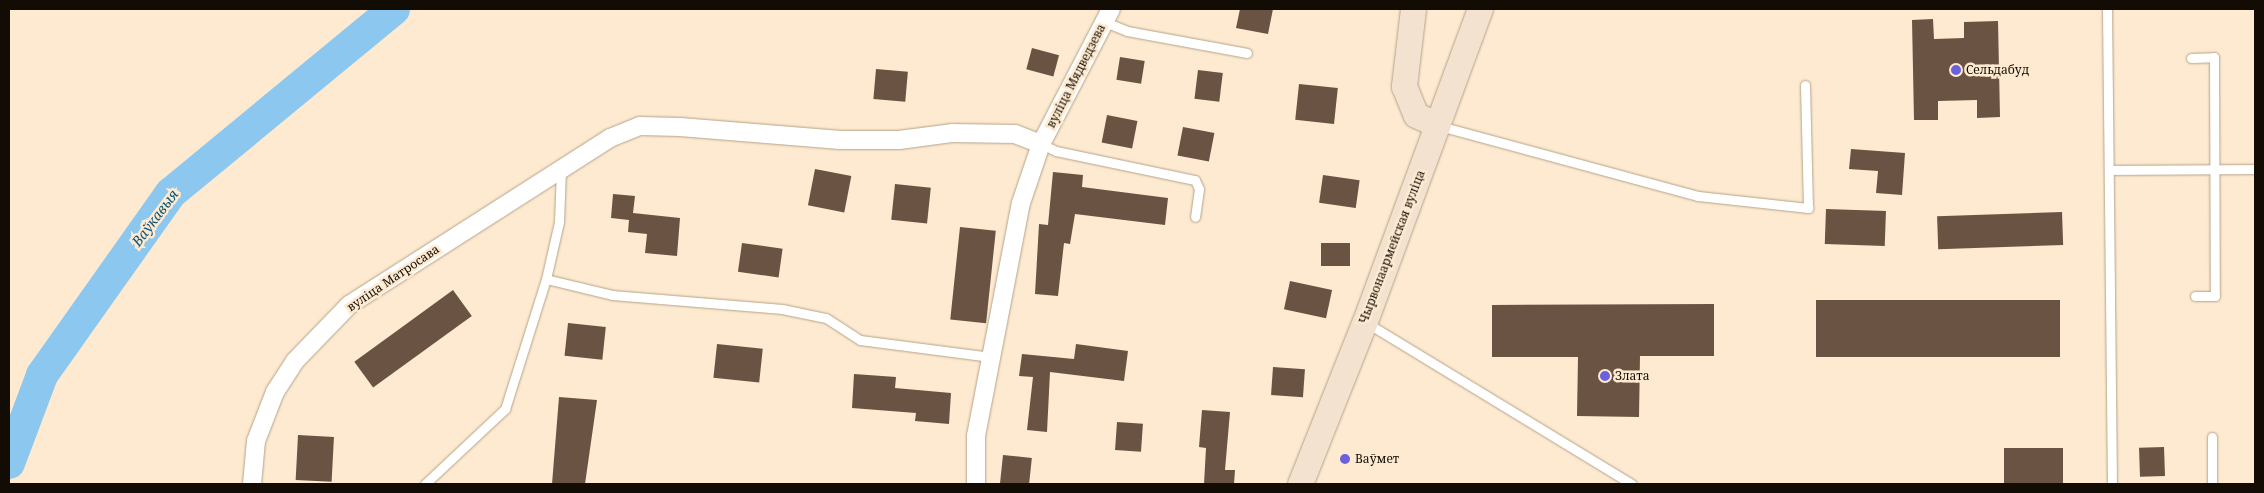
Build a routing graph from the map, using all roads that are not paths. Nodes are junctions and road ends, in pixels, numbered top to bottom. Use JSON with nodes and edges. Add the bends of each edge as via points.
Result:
{"nodes":[{"id":1,"x":1413,"y":9,"type":"edge"},
{"id":2,"x":1480,"y":9,"type":"edge"},
{"id":3,"x":2107,"y":9,"type":"edge"},
{"id":4,"x":1108,"y":15,"type":"edge"},
{"id":5,"x":1246,"y":53,"type":"dead end"},
{"id":6,"x":2191,"y":58,"type":"dead end"},
{"id":7,"x":1805,"y":85,"type":"dead end"},
{"id":8,"x":1438,"y":125,"type":"junction"},
{"id":9,"x":1041,"y":144,"type":"junction"},
{"id":10,"x":561,"y":166,"type":"junction"},
{"id":11,"x":2255,"y":169,"type":"edge"},
{"id":12,"x":2110,"y":170,"type":"junction"},
{"id":13,"x":2214,"y":170,"type":"junction"},
{"id":14,"x":1195,"y":217,"type":"dead end"},
{"id":15,"x":546,"y":279,"type":"junction"},
{"id":16,"x":2195,"y":296,"type":"dead end"},
{"id":17,"x":1365,"y":321,"type":"junction"},
{"id":18,"x":991,"y":357,"type":"junction"},
{"id":19,"x":2212,"y":437,"type":"dead end"},
{"id":20,"x":252,"y":484,"type":"edge"},
{"id":21,"x":425,"y":484,"type":"edge"},
{"id":22,"x":976,"y":484,"type":"edge"},
{"id":23,"x":1300,"y":484,"type":"edge"},
{"id":24,"x":1632,"y":484,"type":"edge"},
{"id":25,"x":2112,"y":484,"type":"edge"},
{"id":26,"x":2212,"y":484,"type":"edge"}],
"edges":[{"from":1,"to":8,"type":"street","via":[[1404,86],[1416,115]]},
{"from":2,"to":8,"type":"street","name":"Чырвонаармейская вуліца"},
{"from":3,"to":12,"type":"lane"},
{"from":4,"to":5,"type":"lane","via":[[1127,31]]},
{"from":4,"to":9,"type":"street","name":"вуліца Мядведзева"},
{"from":6,"to":13,"type":"lane","via":[[2214,57]]},
{"from":7,"to":8,"type":"lane","via":[[1808,208],[1698,196]]},
{"from":8,"to":17,"type":"street","name":"Чырвонаармейская вуліца"},
{"from":9,"to":10,"type":"street","name":"вуліца Матросава","via":[[1015,134],[952,132],[900,140],[840,140],[640,126]]},
{"from":9,"to":14,"type":"lane","via":[[1056,152],[1194,180],[1199,189]]},
{"from":9,"to":18,"type":"street","name":"вуліца Мядведзева","via":[[1021,203]]},
{"from":10,"to":15,"type":"lane","via":[[559,222]]},
{"from":10,"to":20,"type":"street","name":"вуліца Матросава","via":[[342,312],[295,361],[275,392],[256,441]]},
{"from":11,"to":13,"type":"lane"},
{"from":12,"to":13,"type":"lane"},
{"from":12,"to":25,"type":"lane"},
{"from":13,"to":16,"type":"lane","via":[[2215,296]]},
{"from":15,"to":18,"type":"lane","via":[[612,295],[782,310],[826,318],[860,340]]},
{"from":15,"to":21,"type":"lane","via":[[505,409]]},
{"from":17,"to":23,"type":"street","name":"Чырвонаармейская вуліца"},
{"from":17,"to":24,"type":"lane"},
{"from":18,"to":22,"type":"street","name":"вуліца Мядведзева","via":[[976,436]]},
{"from":19,"to":26,"type":"lane"}]}
